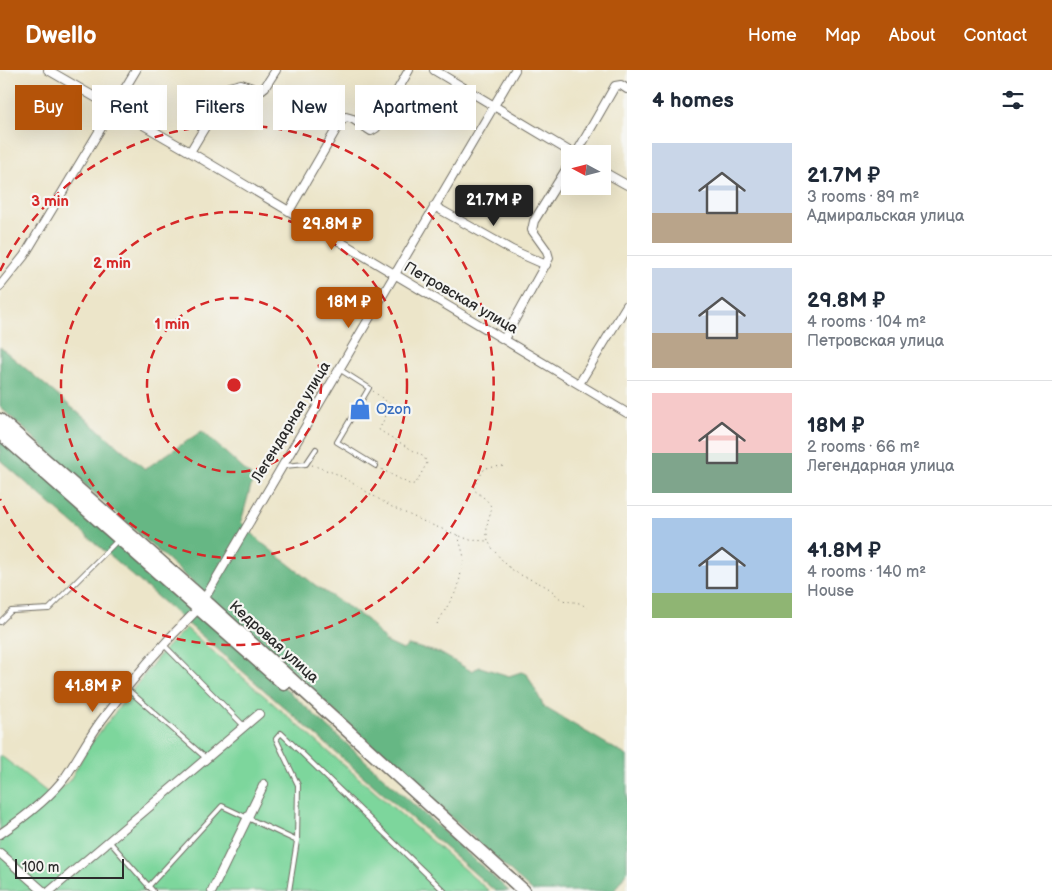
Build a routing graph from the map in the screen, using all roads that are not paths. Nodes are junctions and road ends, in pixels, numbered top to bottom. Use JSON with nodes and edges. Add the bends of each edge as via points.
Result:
{"nodes":[{"id":1,"x":48,"y":70,"type":"edge"},
{"id":2,"x":136,"y":70,"type":"edge"},
{"id":3,"x":276,"y":70,"type":"edge"},
{"id":4,"x":409,"y":70,"type":"edge"},
{"id":5,"x":434,"y":70,"type":"edge"},
{"id":6,"x":515,"y":70,"type":"edge"},
{"id":7,"x":127,"y":85,"type":"edge"},
{"id":8,"x":627,"y":89,"type":"edge"},
{"id":9,"x":92,"y":96,"type":"edge"},
{"id":10,"x":494,"y":105,"type":"junction"},
{"id":11,"x":100,"y":130,"type":"edge"},
{"id":12,"x":151,"y":130,"type":"edge"},
{"id":13,"x":580,"y":145,"type":"edge"},
{"id":14,"x":561,"y":146,"type":"edge"},
{"id":15,"x":190,"y":152,"type":"junction"},
{"id":16,"x":611,"y":175,"type":"edge"},
{"id":17,"x":561,"y":178,"type":"edge"},
{"id":18,"x":627,"y":185,"type":"edge"},
{"id":19,"x":434,"y":206,"type":"junction"},
{"id":20,"x":289,"y":212,"type":"junction"},
{"id":21,"x":546,"y":265,"type":"junction"},
{"id":22,"x":394,"y":275,"type":"junction"},
{"id":23,"x":0,"y":286,"type":"edge"},
{"id":24,"x":627,"y":305,"type":"edge"},
{"id":25,"x":504,"y":338,"type":"junction"},
{"id":26,"x":339,"y":369,"type":"junction"},
{"id":27,"x":579,"y":384,"type":"junction"},
{"id":28,"x":627,"y":413,"type":"edge"},
{"id":29,"x":0,"y":420,"type":"edge"},
{"id":30,"x":0,"y":433,"type":"edge"},
{"id":31,"x":316,"y":449,"type":"dead end"},
{"id":32,"x":281,"y":466,"type":"junction"},
{"id":33,"x":376,"y":466,"type":"road end"},
{"id":34,"x":120,"y":538,"type":"junction"},
{"id":35,"x":201,"y":604,"type":"junction"},
{"id":36,"x":0,"y":622,"type":"edge"},
{"id":37,"x":162,"y":643,"type":"junction"},
{"id":38,"x":126,"y":688,"type":"junction"},
{"id":39,"x":260,"y":714,"type":"dead end"},
{"id":40,"x":245,"y":726,"type":"junction"},
{"id":41,"x":207,"y":759,"type":"junction"},
{"id":42,"x":264,"y":784,"type":"dead end"},
{"id":43,"x":247,"y":819,"type":"junction"},
{"id":44,"x":0,"y":834,"type":"edge"},
{"id":45,"x":297,"y":840,"type":"junction"},
{"id":46,"x":109,"y":841,"type":"junction"},
{"id":47,"x":0,"y":853,"type":"edge"},
{"id":48,"x":148,"y":886,"type":"junction"},
{"id":49,"x":43,"y":891,"type":"edge"},
{"id":50,"x":50,"y":891,"type":"edge"},
{"id":51,"x":153,"y":891,"type":"edge"},
{"id":52,"x":212,"y":891,"type":"edge"},
{"id":53,"x":289,"y":891,"type":"edge"},
{"id":54,"x":444,"y":891,"type":"edge"},
{"id":55,"x":512,"y":891,"type":"edge"},
{"id":56,"x":524,"y":891,"type":"edge"}],
"edges":[{"from":1,"to":9,"type":"street","name":"Петровская улица"},
{"from":2,"to":7,"type":"street"},
{"from":3,"to":15,"type":"street","via":[[260,91],[241,84],[229,87]]},
{"from":4,"to":20,"type":"street","via":[[376,128],[371,131],[346,117],[340,121]]},
{"from":5,"to":10,"type":"street"},
{"from":6,"to":10,"type":"street","name":"Легендарная улица"},
{"from":8,"to":13,"type":"street","via":[[615,86]]},
{"from":10,"to":14,"type":"street"},
{"from":10,"to":19,"type":"street","name":"Легендарная улица"},
{"from":11,"to":23,"type":"street","via":[[24,256]]},
{"from":12,"to":15,"type":"street","name":"Петровская улица"},
{"from":15,"to":20,"type":"street","name":"Петровская улица"},
{"from":16,"to":18,"type":"street"},
{"from":17,"to":21,"type":"street","via":[[532,230],[547,250]]},
{"from":19,"to":21,"type":"street","via":[[512,250]]},
{"from":19,"to":22,"type":"street","name":"Легендарная улица"},
{"from":20,"to":22,"type":"street","name":"Петровская улица"},
{"from":21,"to":25,"type":"street"},
{"from":22,"to":25,"type":"street","name":"Петровская улица"},
{"from":22,"to":26,"type":"street","name":"Легендарная улица"},
{"from":24,"to":27,"type":"street"},
{"from":25,"to":27,"type":"street","name":"Петровская улица"},
{"from":26,"to":32,"type":"street","name":"Легендарная улица"},
{"from":26,"to":33,"type":"lane","via":[[368,388],[337,442]]},
{"from":27,"to":28,"type":"street","name":"Петровская улица"},
{"from":29,"to":35,"type":"main road","name":"Кедровая улица"},
{"from":30,"to":34,"type":"main road","name":"Кедровая улица"},
{"from":31,"to":32,"type":"lane","via":[[306,464]]},
{"from":32,"to":35,"type":"street","name":"Легендарная улица"},
{"from":34,"to":35,"type":"main road","name":"Кедровая улица"},
{"from":34,"to":36,"type":"lane","via":[[49,609],[11,610]]},
{"from":35,"to":37,"type":"street","name":"Легендарная улица"},
{"from":35,"to":55,"type":"main road","name":"Кедровая улица"},
{"from":35,"to":56,"type":"main road","name":"Кедровая улица"},
{"from":37,"to":38,"type":"street","name":"Легендарная улица"},
{"from":37,"to":40,"type":"lane"},
{"from":38,"to":41,"type":"lane"},
{"from":38,"to":44,"type":"street","name":"Легендарная улица","via":[[84,743],[65,777],[22,819]]},
{"from":39,"to":40,"type":"street"},
{"from":40,"to":41,"type":"street"},
{"from":41,"to":46,"type":"street"},
{"from":42,"to":43,"type":"street"},
{"from":43,"to":45,"type":"lane"},
{"from":43,"to":48,"type":"lane","via":[[222,806]]},
{"from":43,"to":52,"type":"street"},
{"from":45,"to":53,"type":"lane"},
{"from":45,"to":54,"type":"lane","via":[[298,785],[276,739],[281,733]]},
{"from":46,"to":48,"type":"lane"},
{"from":46,"to":50,"type":"street"},
{"from":47,"to":49,"type":"street"},
{"from":48,"to":51,"type":"lane"}]}
